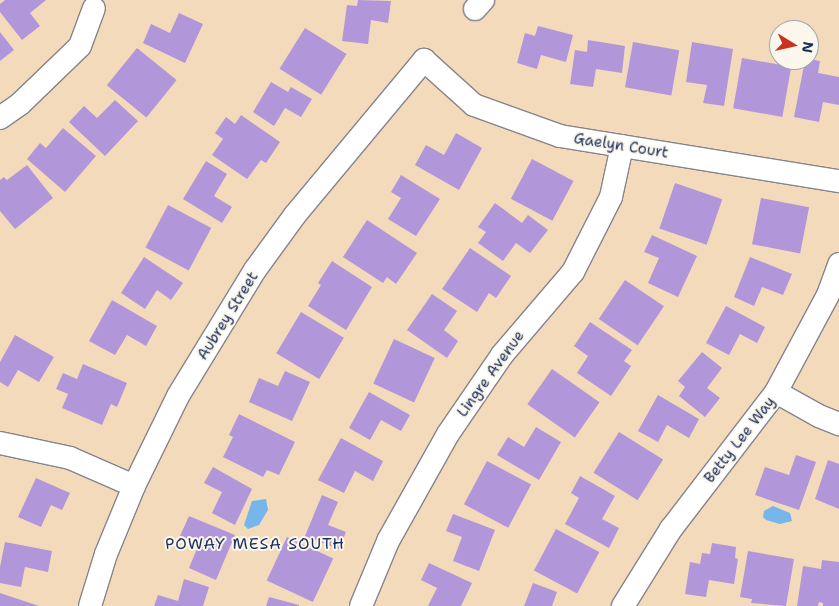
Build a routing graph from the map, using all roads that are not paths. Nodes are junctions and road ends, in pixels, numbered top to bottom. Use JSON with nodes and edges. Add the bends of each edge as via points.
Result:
{"nodes":[{"id":1,"x":94,"y":8,"type":"dead end"},
{"id":2,"x":424,"y":60,"type":"joint"},
{"id":3,"x":0,"y":118,"type":"edge"},
{"id":4,"x":622,"y":146,"type":"junction"},
{"id":5,"x":839,"y":181,"type":"edge"},
{"id":6,"x":839,"y":264,"type":"edge"},
{"id":7,"x":776,"y":392,"type":"junction"},
{"id":8,"x":839,"y":424,"type":"edge"},
{"id":9,"x":0,"y":443,"type":"edge"},
{"id":10,"x":134,"y":486,"type":"junction"},
{"id":11,"x":90,"y":606,"type":"edge"},
{"id":12,"x":361,"y":606,"type":"edge"},
{"id":13,"x":623,"y":606,"type":"edge"}],
"edges":[{"from":1,"to":3,"type":"street","via":[[80,46],[20,104]]},
{"from":2,"to":4,"type":"street","name":"Gaelyn Court","via":[[474,105],[560,136]]},
{"from":2,"to":10,"type":"street","name":"Aubrey Street","via":[[295,215],[255,270],[178,396]]},
{"from":4,"to":5,"type":"street","name":"Gaelyn Court"},
{"from":4,"to":12,"type":"street","name":"Lingre Avenue","via":[[611,197],[572,272],[502,355],[448,434],[388,541]]},
{"from":6,"to":7,"type":"street","name":"Betty Lee Way","via":[[828,295]]},
{"from":7,"to":8,"type":"street"},
{"from":7,"to":13,"type":"street","name":"Betty Lee Way","via":[[671,529]]},
{"from":9,"to":10,"type":"street","via":[[70,458]]},
{"from":10,"to":11,"type":"street","name":"Aubrey Street","via":[[106,554]]}]}
